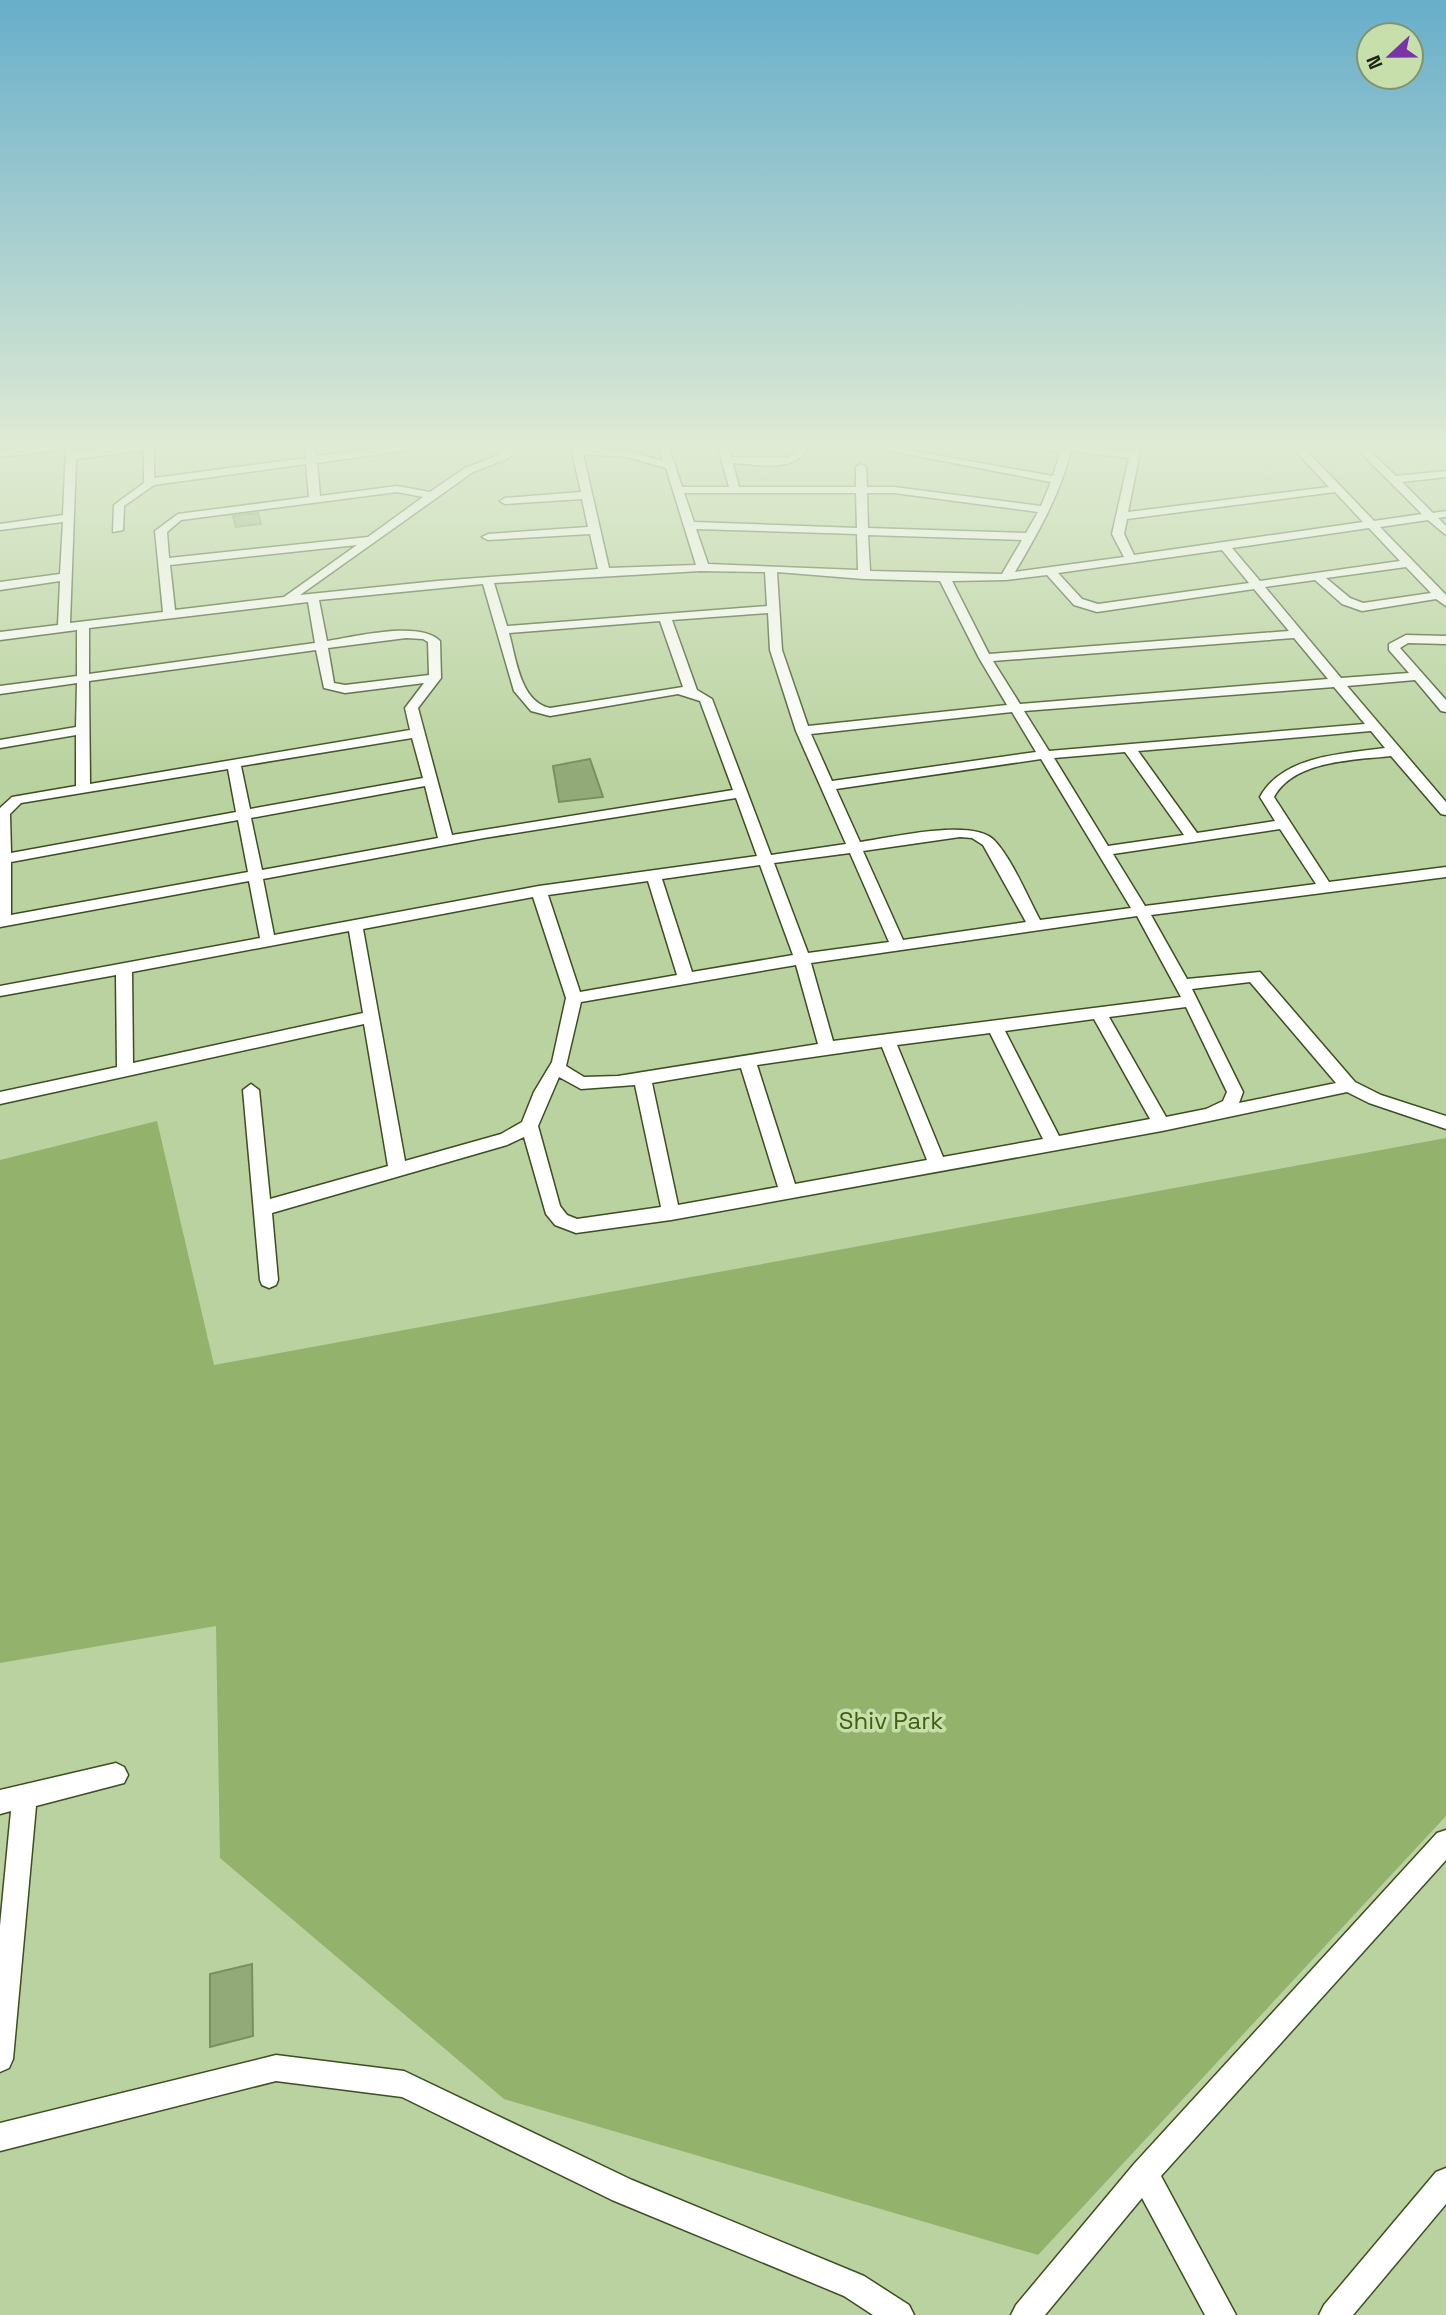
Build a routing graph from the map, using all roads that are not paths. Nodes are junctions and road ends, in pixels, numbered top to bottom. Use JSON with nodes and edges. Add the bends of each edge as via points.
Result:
{"nodes":[{"id":1,"x":67,"y":555,"type":"edge"},
{"id":2,"x":163,"y":555,"type":"edge"},
{"id":3,"x":230,"y":555,"type":"edge"},
{"id":4,"x":350,"y":555,"type":"edge"},
{"id":5,"x":600,"y":555,"type":"edge"},
{"id":6,"x":699,"y":555,"type":"edge"},
{"id":7,"x":863,"y":555,"type":"edge"},
{"id":8,"x":1020,"y":555,"type":"edge"},
{"id":9,"x":1129,"y":555,"type":"edge"},
{"id":10,"x":1151,"y":555,"type":"edge"},
{"id":11,"x":1232,"y":555,"type":"edge"},
{"id":12,"x":1400,"y":555,"type":"edge"},
{"id":13,"x":1130,"y":558,"type":"junction"},
{"id":14,"x":164,"y":562,"type":"junction"},
{"id":15,"x":1408,"y":563,"type":"junction"},
{"id":16,"x":703,"y":567,"type":"junction"},
{"id":17,"x":771,"y":570,"type":"junction"},
{"id":18,"x":1049,"y":570,"type":"junction"},
{"id":19,"x":604,"y":572,"type":"junction"},
{"id":20,"x":863,"y":576,"type":"junction"},
{"id":21,"x":66,"y":577,"type":"junction"},
{"id":22,"x":1006,"y":577,"type":"junction"},
{"id":23,"x":1318,"y":577,"type":"junction"},
{"id":24,"x":945,"y":580,"type":"junction"},
{"id":25,"x":488,"y":582,"type":"junction"},
{"id":26,"x":0,"y":586,"type":"edge"},
{"id":27,"x":1258,"y":586,"type":"junction"},
{"id":28,"x":313,"y":597,"type":"junction"},
{"id":29,"x":1442,"y":598,"type":"edge"},
{"id":30,"x":286,"y":600,"type":"junction"},
{"id":31,"x":774,"y":609,"type":"junction"},
{"id":32,"x":169,"y":615,"type":"junction"},
{"id":33,"x":665,"y":617,"type":"junction"},
{"id":34,"x":83,"y":626,"type":"junction"},
{"id":35,"x":64,"y":628,"type":"junction"},
{"id":36,"x":502,"y":630,"type":"junction"},
{"id":37,"x":1298,"y":634,"type":"junction"},
{"id":38,"x":0,"y":636,"type":"edge"},
{"id":39,"x":1446,"y":640,"type":"edge"},
{"id":40,"x":322,"y":646,"type":"junction"},
{"id":41,"x":985,"y":658,"type":"junction"},
{"id":42,"x":1419,"y":676,"type":"junction"},
{"id":43,"x":435,"y":678,"type":"junction"},
{"id":44,"x":83,"y":680,"type":"junction"},
{"id":45,"x":1336,"y":682,"type":"junction"},
{"id":46,"x":0,"y":690,"type":"edge"},
{"id":47,"x":691,"y":692,"type":"junction"},
{"id":48,"x":1444,"y":703,"type":"edge"},
{"id":49,"x":1016,"y":708,"type":"junction"},
{"id":50,"x":1374,"y":727,"type":"junction"},
{"id":51,"x":83,"y":730,"type":"junction"},
{"id":52,"x":803,"y":732,"type":"junction"},
{"id":53,"x":417,"y":733,"type":"junction"},
{"id":54,"x":0,"y":744,"type":"edge"},
{"id":55,"x":1129,"y":748,"type":"junction"},
{"id":56,"x":1395,"y":751,"type":"junction"},
{"id":57,"x":1044,"y":755,"type":"junction"},
{"id":58,"x":234,"y":763,"type":"junction"},
{"id":59,"x":430,"y":781,"type":"junction"},
{"id":60,"x":828,"y":786,"type":"junction"},
{"id":61,"x":83,"y":787,"type":"junction"},
{"id":62,"x":740,"y":793,"type":"junction"},
{"id":63,"x":1446,"y":811,"type":"edge"},
{"id":64,"x":246,"y":815,"type":"junction"},
{"id":65,"x":1284,"y":824,"type":"junction"},
{"id":66,"x":1193,"y":837,"type":"junction"},
{"id":67,"x":446,"y":841,"type":"junction"},
{"id":68,"x":855,"y":847,"type":"junction"},
{"id":69,"x":1104,"y":850,"type":"junction"},
{"id":70,"x":2,"y":859,"type":"edge"},
{"id":71,"x":763,"y":861,"type":"junction"},
{"id":72,"x":1446,"y":872,"type":"edge"},
{"id":73,"x":257,"y":874,"type":"junction"},
{"id":74,"x":654,"y":875,"type":"junction"},
{"id":75,"x":1325,"y":887,"type":"junction"},
{"id":76,"x":539,"y":891,"type":"junction"},
{"id":77,"x":1141,"y":911,"type":"junction"},
{"id":78,"x":2,"y":922,"type":"edge"},
{"id":79,"x":355,"y":925,"type":"junction"},
{"id":80,"x":1036,"y":926,"type":"junction"},
{"id":81,"x":268,"y":941,"type":"junction"},
{"id":82,"x":898,"y":945,"type":"junction"},
{"id":83,"x":802,"y":959,"type":"junction"},
{"id":84,"x":124,"y":968,"type":"junction"},
{"id":85,"x":686,"y":978,"type":"junction"},
{"id":86,"x":1182,"y":985,"type":"junction"},
{"id":87,"x":0,"y":991,"type":"edge"},
{"id":88,"x":575,"y":998,"type":"junction"},
{"id":89,"x":1191,"y":1001,"type":"junction"},
{"id":90,"x":1099,"y":1013,"type":"junction"},
{"id":91,"x":372,"y":1017,"type":"junction"},
{"id":92,"x":995,"y":1026,"type":"junction"},
{"id":93,"x":887,"y":1040,"type":"junction"},
{"id":94,"x":827,"y":1048,"type":"junction"},
{"id":95,"x":747,"y":1061,"type":"junction"},
{"id":96,"x":556,"y":1068,"type":"junction"},
{"id":97,"x":125,"y":1070,"type":"junction"},
{"id":98,"x":642,"y":1077,"type":"junction"},
{"id":99,"x":1349,"y":1086,"type":"junction"},
{"id":100,"x":251,"y":1090,"type":"dead end"},
{"id":101,"x":0,"y":1098,"type":"edge"},
{"id":102,"x":1210,"y":1115,"type":"junction"},
{"id":103,"x":1446,"y":1123,"type":"edge"},
{"id":104,"x":1162,"y":1125,"type":"junction"},
{"id":105,"x":529,"y":1126,"type":"junction"},
{"id":106,"x":1054,"y":1144,"type":"junction"},
{"id":107,"x":938,"y":1165,"type":"junction"},
{"id":108,"x":398,"y":1170,"type":"junction"},
{"id":109,"x":789,"y":1192,"type":"junction"},
{"id":110,"x":263,"y":1208,"type":"junction"},
{"id":111,"x":671,"y":1213,"type":"junction"},
{"id":112,"x":269,"y":1280,"type":"dead end"},
{"id":113,"x":117,"y":1775,"type":"dead end"},
{"id":114,"x":12,"y":1799,"type":"edge"},
{"id":115,"x":1446,"y":1842,"type":"edge"},
{"id":116,"x":0,"y":2059,"type":"edge"},
{"id":117,"x":0,"y":2137,"type":"edge"},
{"id":118,"x":1144,"y":2174,"type":"junction"},
{"id":119,"x":1446,"y":2182,"type":"edge"},
{"id":120,"x":899,"y":2315,"type":"edge"},
{"id":121,"x":1026,"y":2315,"type":"edge"},
{"id":122,"x":1221,"y":2315,"type":"edge"},
{"id":123,"x":1334,"y":2315,"type":"edge"}],
"edges":[{"from":1,"to":21,"type":"street"},
{"from":2,"to":14,"type":"street"},
{"from":3,"to":14,"type":"street"},
{"from":4,"to":30,"type":"street"},
{"from":5,"to":19,"type":"street"},
{"from":6,"to":16,"type":"street"},
{"from":7,"to":20,"type":"street"},
{"from":8,"to":22,"type":"street"},
{"from":9,"to":13,"type":"street"},
{"from":10,"to":13,"type":"street"},
{"from":11,"to":27,"type":"street"},
{"from":12,"to":15,"type":"street"},
{"from":13,"to":18,"type":"street"},
{"from":14,"to":32,"type":"street"},
{"from":15,"to":23,"type":"street"},
{"from":15,"to":29,"type":"street"},
{"from":16,"to":17,"type":"street"},
{"from":16,"to":19,"type":"street"},
{"from":17,"to":20,"type":"street"},
{"from":17,"to":31,"type":"street"},
{"from":18,"to":22,"type":"street"},
{"from":18,"to":27,"type":"street","via":[[1078,602],[1097,608]]},
{"from":19,"to":25,"type":"street"},
{"from":20,"to":24,"type":"street"},
{"from":21,"to":26,"type":"street"},
{"from":21,"to":35,"type":"street"},
{"from":22,"to":24,"type":"street"},
{"from":23,"to":27,"type":"street"},
{"from":23,"to":29,"type":"street","via":[[1346,601],[1362,607]]},
{"from":24,"to":41,"type":"street"},
{"from":25,"to":28,"type":"street"},
{"from":25,"to":36,"type":"street"},
{"from":27,"to":37,"type":"street"},
{"from":28,"to":30,"type":"street"},
{"from":28,"to":40,"type":"street"},
{"from":30,"to":32,"type":"street"},
{"from":31,"to":33,"type":"street"},
{"from":31,"to":52,"type":"street","via":[[776,650]]},
{"from":32,"to":34,"type":"street"},
{"from":33,"to":36,"type":"street"},
{"from":33,"to":47,"type":"street"},
{"from":34,"to":35,"type":"street"},
{"from":34,"to":44,"type":"street"},
{"from":35,"to":38,"type":"street"},
{"from":36,"to":47,"type":"street","via":[[520,691],[539,710]]},
{"from":37,"to":41,"type":"street"},
{"from":37,"to":45,"type":"street"},
{"from":39,"to":42,"type":"street","via":[[1395,643],[1393,647]]},
{"from":40,"to":43,"type":"street","via":[[328,685],[335,689]]},
{"from":40,"to":43,"type":"street","via":[[426,635],[434,641]]},
{"from":40,"to":44,"type":"street"},
{"from":41,"to":49,"type":"street"},
{"from":42,"to":45,"type":"street"},
{"from":42,"to":48,"type":"street"},
{"from":43,"to":53,"type":"street","via":[[411,708]]},
{"from":44,"to":46,"type":"street"},
{"from":44,"to":51,"type":"street"},
{"from":45,"to":49,"type":"street"},
{"from":45,"to":50,"type":"street"},
{"from":47,"to":62,"type":"street","via":[[706,699]]},
{"from":49,"to":52,"type":"street"},
{"from":49,"to":57,"type":"street"},
{"from":50,"to":55,"type":"street"},
{"from":50,"to":56,"type":"street"},
{"from":51,"to":54,"type":"street"},
{"from":51,"to":61,"type":"street"},
{"from":52,"to":60,"type":"street"},
{"from":53,"to":58,"type":"street"},
{"from":53,"to":59,"type":"street"},
{"from":55,"to":57,"type":"street"},
{"from":55,"to":66,"type":"street"},
{"from":56,"to":63,"type":"street"},
{"from":56,"to":65,"type":"street","via":[[1314,765],[1275,781],[1266,797]]},
{"from":57,"to":60,"type":"street"},
{"from":57,"to":69,"type":"street"},
{"from":58,"to":61,"type":"street"},
{"from":58,"to":64,"type":"street"},
{"from":59,"to":64,"type":"street"},
{"from":59,"to":67,"type":"street"},
{"from":60,"to":68,"type":"street"},
{"from":61,"to":70,"type":"street","via":[[27,796],[7,807]]},
{"from":62,"to":67,"type":"street"},
{"from":62,"to":71,"type":"street"},
{"from":64,"to":70,"type":"street"},
{"from":64,"to":73,"type":"street"},
{"from":65,"to":66,"type":"street"},
{"from":65,"to":75,"type":"street"},
{"from":66,"to":69,"type":"street"},
{"from":67,"to":73,"type":"street"},
{"from":68,"to":71,"type":"street"},
{"from":68,"to":80,"type":"street","via":[[960,833],[984,837]]},
{"from":68,"to":82,"type":"street"},
{"from":69,"to":77,"type":"street"},
{"from":70,"to":78,"type":"street"},
{"from":71,"to":74,"type":"street"},
{"from":71,"to":83,"type":"street"},
{"from":72,"to":75,"type":"street"},
{"from":73,"to":78,"type":"street"},
{"from":73,"to":81,"type":"street"},
{"from":74,"to":76,"type":"street"},
{"from":74,"to":85,"type":"street"},
{"from":75,"to":77,"type":"street"},
{"from":76,"to":79,"type":"street"},
{"from":76,"to":88,"type":"street"},
{"from":77,"to":80,"type":"street"},
{"from":77,"to":86,"type":"street"},
{"from":79,"to":81,"type":"street"},
{"from":79,"to":91,"type":"street"},
{"from":80,"to":82,"type":"street"},
{"from":81,"to":84,"type":"street"},
{"from":82,"to":83,"type":"street"},
{"from":83,"to":85,"type":"street"},
{"from":83,"to":94,"type":"street"},
{"from":84,"to":87,"type":"street"},
{"from":84,"to":97,"type":"street"},
{"from":85,"to":88,"type":"street"},
{"from":86,"to":89,"type":"street"},
{"from":86,"to":99,"type":"street","via":[[1254,976]]},
{"from":88,"to":96,"type":"street"},
{"from":89,"to":90,"type":"street"},
{"from":89,"to":102,"type":"street","via":[[1235,1092],[1230,1105]]},
{"from":90,"to":92,"type":"street"},
{"from":90,"to":104,"type":"street"},
{"from":91,"to":97,"type":"street"},
{"from":91,"to":108,"type":"street"},
{"from":92,"to":93,"type":"street"},
{"from":92,"to":106,"type":"street"},
{"from":93,"to":94,"type":"street"},
{"from":93,"to":107,"type":"street"},
{"from":94,"to":95,"type":"street"},
{"from":95,"to":98,"type":"street"},
{"from":95,"to":109,"type":"street"},
{"from":96,"to":98,"type":"street","via":[[581,1083]]},
{"from":96,"to":105,"type":"street"},
{"from":97,"to":101,"type":"street"},
{"from":98,"to":111,"type":"street"},
{"from":99,"to":102,"type":"street"},
{"from":99,"to":103,"type":"street"},
{"from":100,"to":110,"type":"street"},
{"from":102,"to":104,"type":"street"},
{"from":104,"to":106,"type":"street"},
{"from":105,"to":108,"type":"street","via":[[508,1139]]},
{"from":105,"to":111,"type":"street","via":[[552,1209],[561,1220],[576,1226]]},
{"from":106,"to":107,"type":"street"},
{"from":107,"to":109,"type":"street"},
{"from":108,"to":110,"type":"street"},
{"from":109,"to":111,"type":"street"},
{"from":110,"to":112,"type":"street"},
{"from":113,"to":114,"type":"street"},
{"from":114,"to":116,"type":"street"},
{"from":115,"to":118,"type":"street"},
{"from":117,"to":120,"type":"street","via":[[276,2068],[404,2084],[622,2190],[854,2286]]},
{"from":118,"to":121,"type":"street"},
{"from":118,"to":122,"type":"street"},
{"from":119,"to":123,"type":"street"}]}
